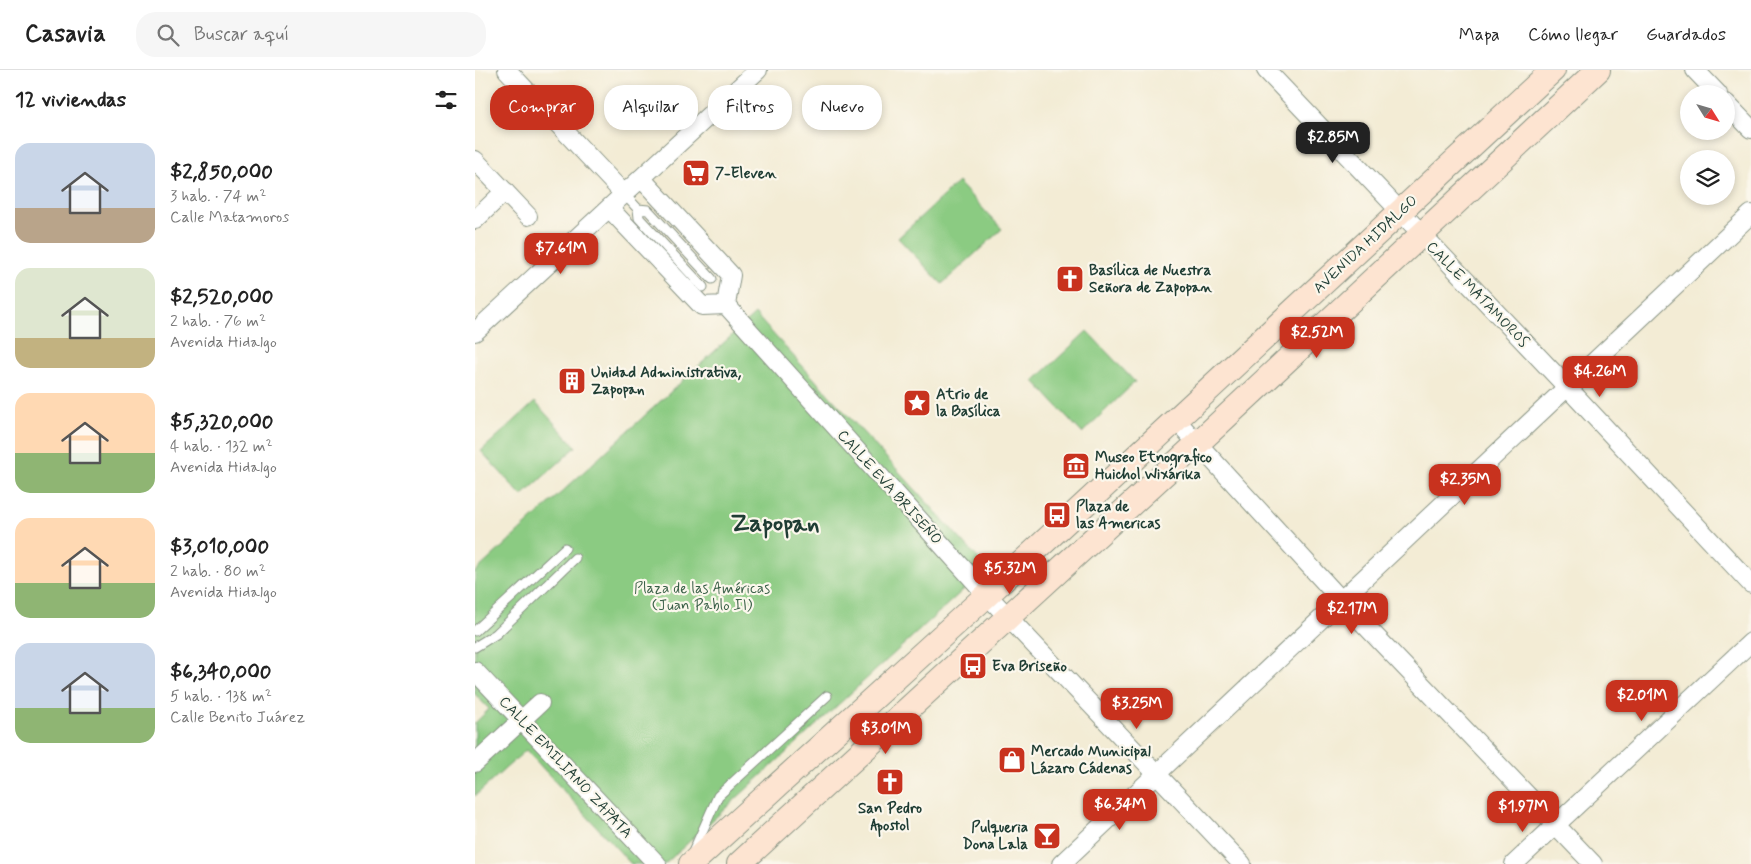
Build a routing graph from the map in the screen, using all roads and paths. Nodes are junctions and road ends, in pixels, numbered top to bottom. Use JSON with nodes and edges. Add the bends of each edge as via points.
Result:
{"nodes":[{"id":1,"x":507,"y":70,"type":"edge"},
{"id":2,"x":758,"y":70,"type":"edge"},
{"id":3,"x":1266,"y":70,"type":"edge"},
{"id":4,"x":1553,"y":70,"type":"edge"},
{"id":5,"x":1598,"y":70,"type":"edge"},
{"id":6,"x":1695,"y":70,"type":"edge"},
{"id":7,"x":1709,"y":85,"type":"edge"},
{"id":8,"x":1735,"y":112,"type":"edge"},
{"id":9,"x":1751,"y":129,"type":"edge"},
{"id":10,"x":475,"y":160,"type":"edge"},
{"id":11,"x":641,"y":178,"type":"junction"},
{"id":12,"x":505,"y":191,"type":"junction"},
{"id":13,"x":624,"y":194,"type":"junction"},
{"id":14,"x":609,"y":208,"type":"junction"},
{"id":15,"x":638,"y":209,"type":"junction"},
{"id":16,"x":1400,"y":211,"type":"junction"},
{"id":17,"x":1751,"y":214,"type":"edge"},
{"id":18,"x":528,"y":216,"type":"dead end"},
{"id":19,"x":475,"y":220,"type":"edge"},
{"id":20,"x":1422,"y":235,"type":"junction"},
{"id":21,"x":712,"y":279,"type":"dead end"},
{"id":22,"x":703,"y":287,"type":"dead end"},
{"id":23,"x":726,"y":305,"type":"junction"},
{"id":24,"x":475,"y":332,"type":"edge"},
{"id":25,"x":1567,"y":387,"type":"junction"},
{"id":26,"x":1176,"y":420,"type":"junction"},
{"id":27,"x":1198,"y":443,"type":"junction"},
{"id":28,"x":565,"y":548,"type":"dead end"},
{"id":29,"x":575,"y":558,"type":"dead end"},
{"id":30,"x":1751,"y":584,"type":"edge"},
{"id":31,"x":987,"y":595,"type":"junction"},
{"id":32,"x":1341,"y":600,"type":"junction"},
{"id":33,"x":1009,"y":618,"type":"junction"},
{"id":34,"x":475,"y":631,"type":"edge"},
{"id":35,"x":1751,"y":642,"type":"edge"},
{"id":36,"x":475,"y":647,"type":"edge"},
{"id":37,"x":475,"y":671,"type":"edge"},
{"id":38,"x":827,"y":696,"type":"dead end"},
{"id":39,"x":540,"y":703,"type":"dead end"},
{"id":40,"x":521,"y":720,"type":"junction"},
{"id":41,"x":475,"y":762,"type":"edge"},
{"id":42,"x":1157,"y":774,"type":"junction"},
{"id":43,"x":1555,"y":825,"type":"junction"},
{"id":44,"x":657,"y":864,"type":"edge"},
{"id":45,"x":689,"y":864,"type":"edge"},
{"id":46,"x":739,"y":864,"type":"edge"},
{"id":47,"x":1061,"y":864,"type":"edge"},
{"id":48,"x":1242,"y":864,"type":"edge"},
{"id":49,"x":1514,"y":864,"type":"edge"},
{"id":50,"x":1593,"y":864,"type":"edge"}],
"edges":[{"from":1,"to":13,"type":"street"},
{"from":2,"to":11,"type":"street"},
{"from":3,"to":16,"type":"street","name":"CALLE MATAMOROS"},
{"from":4,"to":16,"type":"main road","name":"AVENIDA HIDALGO"},
{"from":5,"to":20,"type":"main road"},
{"from":6,"to":7,"type":"street"},
{"from":8,"to":9,"type":"street"},
{"from":10,"to":12,"type":"street"},
{"from":11,"to":13,"type":"street"},
{"from":11,"to":23,"type":"street","via":[[731,274]]},
{"from":12,"to":18,"type":"street"},
{"from":12,"to":19,"type":"street"},
{"from":13,"to":14,"type":"street"},
{"from":13,"to":15,"type":"lane"},
{"from":14,"to":23,"type":"street","via":[[702,306]]},
{"from":14,"to":24,"type":"street"},
{"from":15,"to":21,"type":"lane","via":[[648,210]]},
{"from":15,"to":22,"type":"lane","via":[[639,218]]},
{"from":16,"to":20,"type":"street","name":"CALLE MATAMOROS"},
{"from":16,"to":26,"type":"main road","name":"AVENIDA HIDALGO"},
{"from":17,"to":25,"type":"street"},
{"from":20,"to":25,"type":"street","name":"CALLE MATAMOROS"},
{"from":20,"to":27,"type":"main road"},
{"from":23,"to":31,"type":"street","name":"CALLE EVA BRISEÑO"},
{"from":25,"to":30,"type":"street","name":"CALLE MATAMOROS"},
{"from":25,"to":32,"type":"street"},
{"from":26,"to":27,"type":"street"},
{"from":26,"to":31,"type":"main road","name":"AVENIDA HIDALGO"},
{"from":27,"to":32,"type":"street"},
{"from":27,"to":33,"type":"main road"},
{"from":28,"to":34,"type":"lane"},
{"from":29,"to":36,"type":"lane","via":[[496,634]]},
{"from":31,"to":33,"type":"street","name":"CALLE EVA BRISEÑO"},
{"from":31,"to":45,"type":"main road","name":"AVENIDA HIDALGO"},
{"from":32,"to":42,"type":"street"},
{"from":32,"to":43,"type":"street"},
{"from":33,"to":42,"type":"street","name":"CALLE EVA BRISEÑO"},
{"from":33,"to":46,"type":"main road"},
{"from":35,"to":43,"type":"street"},
{"from":37,"to":40,"type":"street","name":"CALLE EMILIANO ZAPATA"},
{"from":38,"to":45,"type":"lane","via":[[718,796]]},
{"from":39,"to":40,"type":"street"},
{"from":40,"to":41,"type":"street"},
{"from":40,"to":44,"type":"street","name":"CALLE EMILIANO ZAPATA"},
{"from":42,"to":47,"type":"street"},
{"from":42,"to":48,"type":"street","name":"CALLE EVA BRISEÑO"},
{"from":43,"to":49,"type":"street"},
{"from":43,"to":50,"type":"street"}]}
